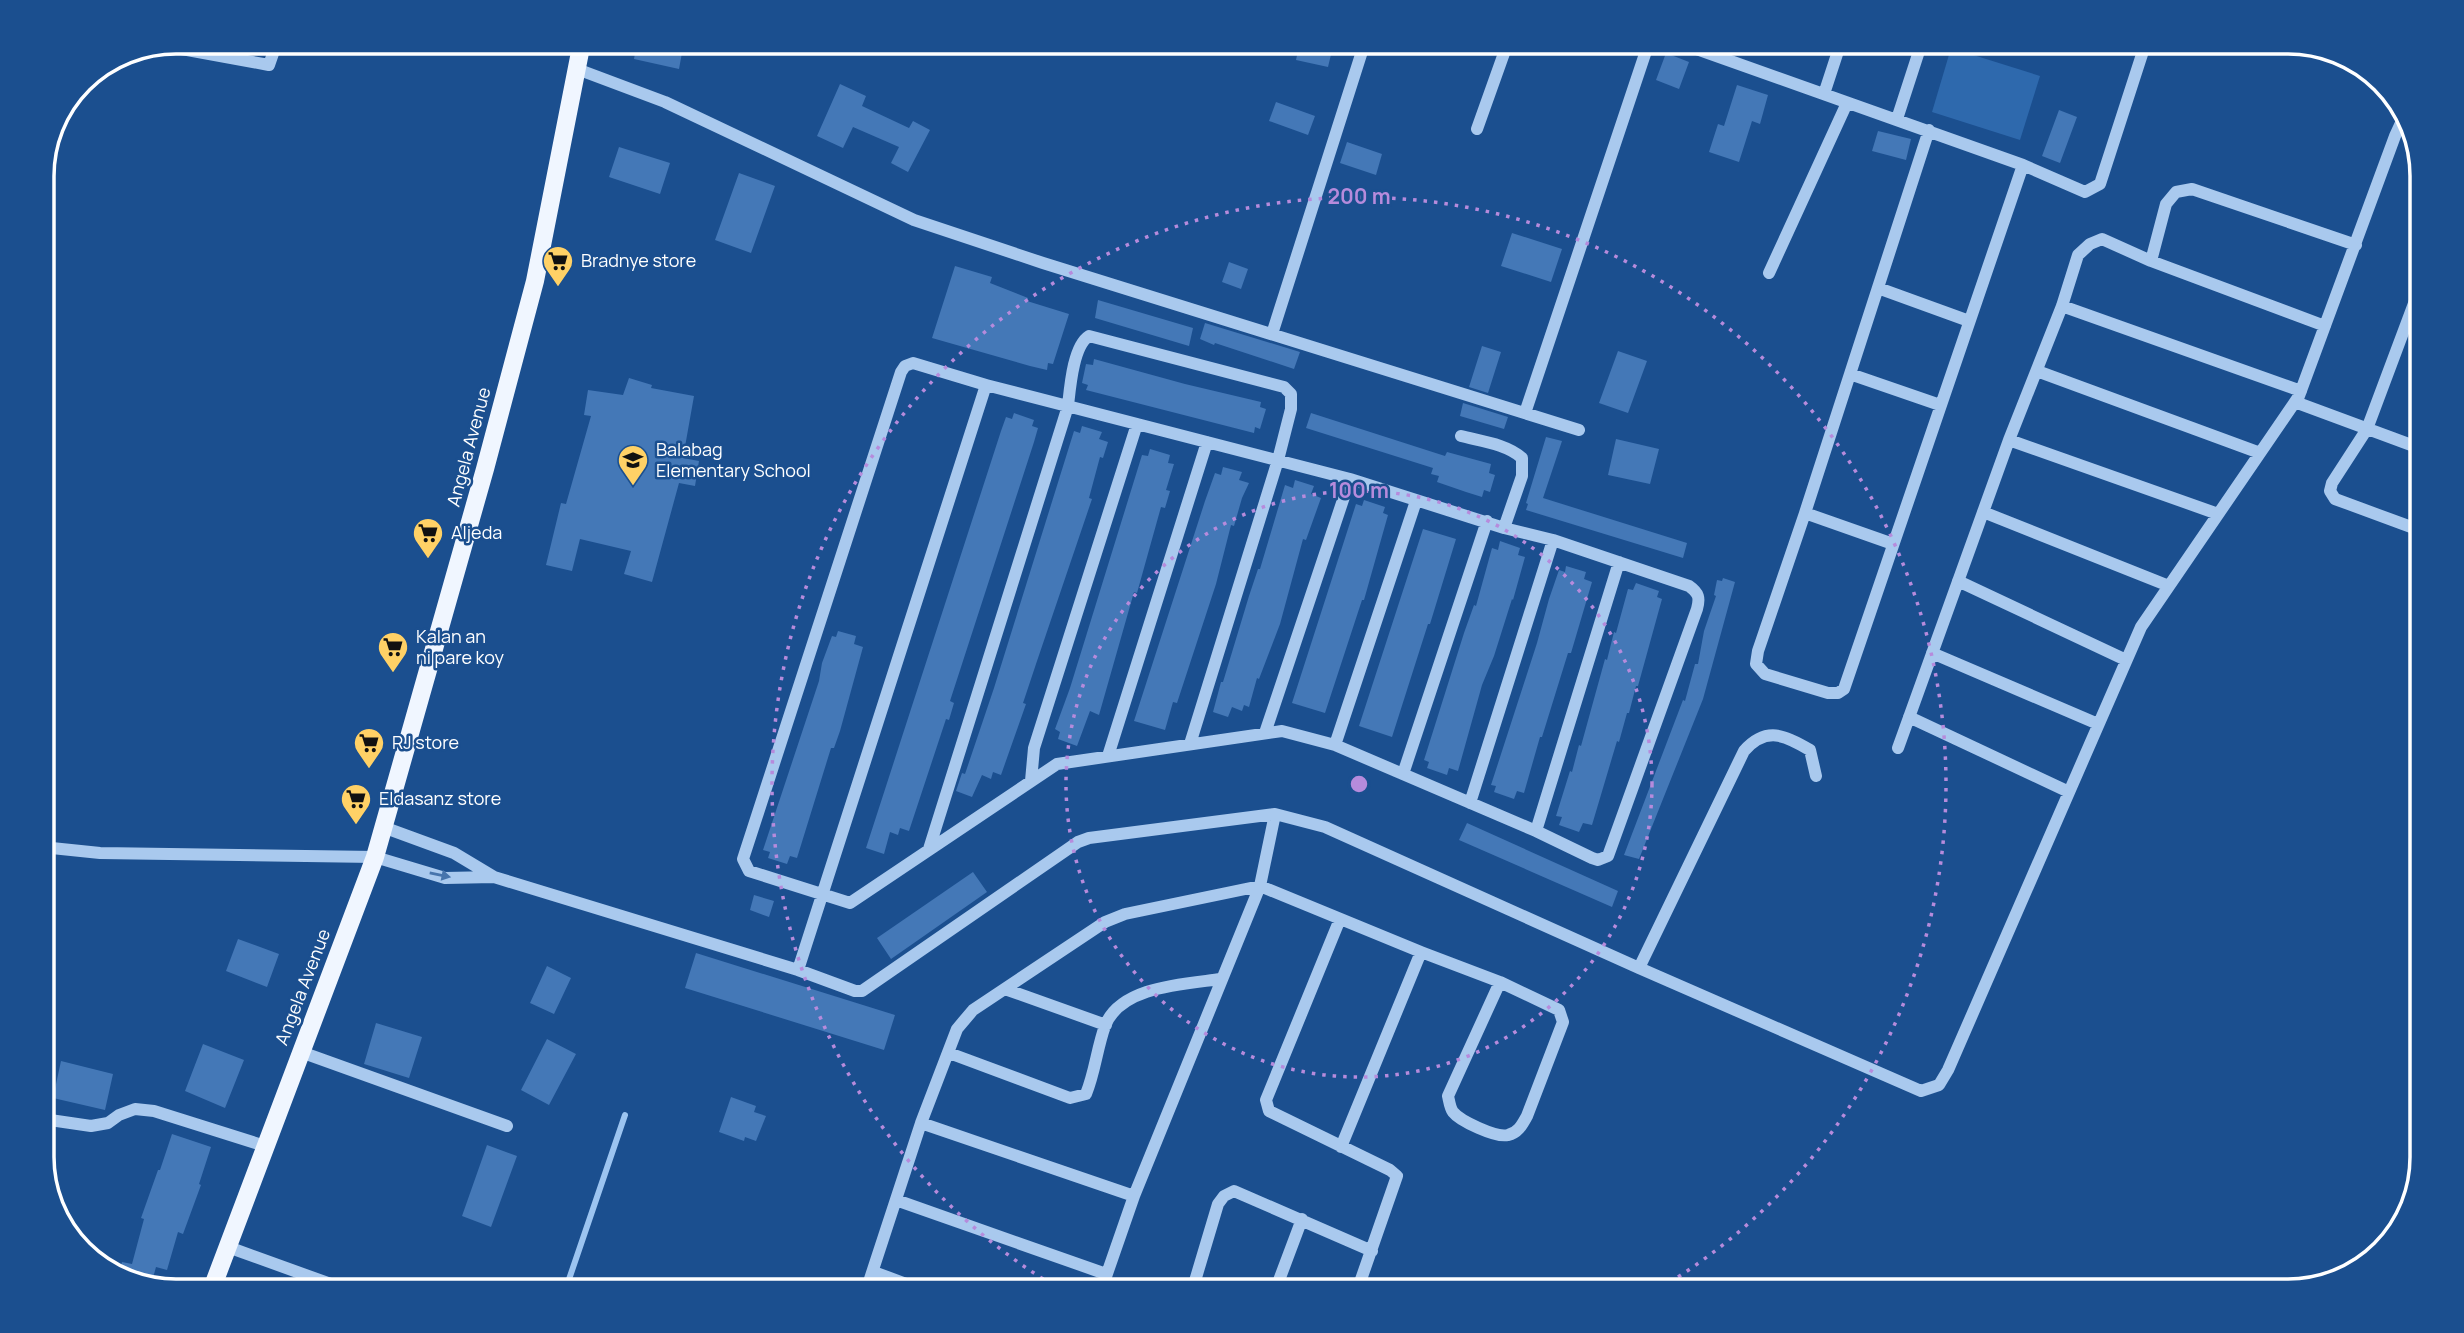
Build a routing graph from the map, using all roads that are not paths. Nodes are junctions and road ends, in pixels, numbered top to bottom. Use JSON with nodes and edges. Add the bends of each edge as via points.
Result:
{"nodes":[{"id":1,"x":219,"y":54,"type":"edge"},
{"id":2,"x":273,"y":54,"type":"edge"},
{"id":3,"x":580,"y":54,"type":"edge"},
{"id":4,"x":1360,"y":54,"type":"edge"},
{"id":5,"x":1504,"y":54,"type":"edge"},
{"id":6,"x":1645,"y":54,"type":"edge"},
{"id":7,"x":1711,"y":54,"type":"edge"},
{"id":8,"x":1837,"y":54,"type":"edge"},
{"id":9,"x":1918,"y":54,"type":"edge"},
{"id":10,"x":2142,"y":54,"type":"edge"},
{"id":11,"x":577,"y":69,"type":"junction"},
{"id":12,"x":1825,"y":94,"type":"junction"},
{"id":13,"x":1847,"y":103,"type":"junction"},
{"id":14,"x":1898,"y":119,"type":"junction"},
{"id":15,"x":2399,"y":127,"type":"edge"},
{"id":16,"x":1477,"y":129,"type":"dead end"},
{"id":17,"x":1929,"y":130,"type":"junction"},
{"id":18,"x":2022,"y":165,"type":"junction"},
{"id":19,"x":2356,"y":245,"type":"junction"},
{"id":20,"x":2151,"y":261,"type":"junction"},
{"id":21,"x":1769,"y":273,"type":"dead end"},
{"id":22,"x":1878,"y":288,"type":"junction"},
{"id":23,"x":2062,"y":306,"type":"junction"},
{"id":24,"x":2409,"y":316,"type":"edge"},
{"id":25,"x":1969,"y":321,"type":"junction"},
{"id":26,"x":2325,"y":326,"type":"junction"},
{"id":27,"x":1272,"y":334,"type":"junction"},
{"id":28,"x":2037,"y":371,"type":"junction"},
{"id":29,"x":1850,"y":374,"type":"junction"},
{"id":30,"x":986,"y":385,"type":"junction"},
{"id":31,"x":2298,"y":397,"type":"junction"},
{"id":32,"x":1940,"y":405,"type":"junction"},
{"id":33,"x":1068,"y":406,"type":"junction"},
{"id":34,"x":1525,"y":413,"type":"junction"},
{"id":35,"x":1137,"y":424,"type":"junction"},
{"id":36,"x":2367,"y":429,"type":"junction"},
{"id":37,"x":1579,"y":430,"type":"dead end"},
{"id":38,"x":1461,"y":436,"type":"dead end"},
{"id":39,"x":2009,"y":439,"type":"junction"},
{"id":40,"x":1206,"y":442,"type":"junction"},
{"id":41,"x":2409,"y":444,"type":"edge"},
{"id":42,"x":2260,"y":453,"type":"junction"},
{"id":43,"x":1278,"y":460,"type":"junction"},
{"id":44,"x":1350,"y":479,"type":"junction"},
{"id":45,"x":1416,"y":501,"type":"junction"},
{"id":46,"x":1983,"y":512,"type":"junction"},
{"id":47,"x":1805,"y":513,"type":"junction"},
{"id":48,"x":2218,"y":514,"type":"junction"},
{"id":49,"x":1487,"y":522,"type":"junction"},
{"id":50,"x":2409,"y":526,"type":"edge"},
{"id":51,"x":1504,"y":528,"type":"junction"},
{"id":52,"x":1553,"y":540,"type":"junction"},
{"id":53,"x":1893,"y":544,"type":"junction"},
{"id":54,"x":1619,"y":562,"type":"junction"},
{"id":55,"x":1958,"y":581,"type":"junction"},
{"id":56,"x":2169,"y":586,"type":"junction"},
{"id":57,"x":1933,"y":653,"type":"junction"},
{"id":58,"x":2126,"y":660,"type":"junction"},
{"id":59,"x":1909,"y":717,"type":"junction"},
{"id":60,"x":2098,"y":724,"type":"junction"},
{"id":61,"x":1265,"y":733,"type":"junction"},
{"id":62,"x":1190,"y":744,"type":"junction"},
{"id":63,"x":1335,"y":746,"type":"junction"},
{"id":64,"x":1898,"y":748,"type":"dead end"},
{"id":65,"x":1108,"y":756,"type":"junction"},
{"id":66,"x":1404,"y":774,"type":"junction"},
{"id":67,"x":1816,"y":776,"type":"dead end"},
{"id":68,"x":1031,"y":781,"type":"junction"},
{"id":69,"x":2069,"y":792,"type":"junction"},
{"id":70,"x":1470,"y":803,"type":"junction"},
{"id":71,"x":1275,"y":814,"type":"junction"},
{"id":72,"x":383,"y":827,"type":"junction"},
{"id":73,"x":1536,"y":831,"type":"junction"},
{"id":74,"x":55,"y":848,"type":"edge"},
{"id":75,"x":929,"y":849,"type":"junction"},
{"id":76,"x":374,"y":857,"type":"junction"},
{"id":77,"x":494,"y":877,"type":"junction"},
{"id":78,"x":1260,"y":886,"type":"junction"},
{"id":79,"x":822,"y":894,"type":"junction"},
{"id":80,"x":1340,"y":919,"type":"junction"},
{"id":81,"x":1421,"y":952,"type":"junction"},
{"id":82,"x":1639,"y":968,"type":"junction"},
{"id":83,"x":798,"y":970,"type":"junction"},
{"id":84,"x":1221,"y":979,"type":"junction"},
{"id":85,"x":1500,"y":982,"type":"junction"},
{"id":86,"x":1005,"y":989,"type":"junction"},
{"id":87,"x":1106,"y":1025,"type":"junction"},
{"id":88,"x":301,"y":1052,"type":"junction"},
{"id":89,"x":949,"y":1053,"type":"junction"},
{"id":90,"x":55,"y":1121,"type":"edge"},
{"id":91,"x":921,"y":1123,"type":"junction"},
{"id":92,"x":508,"y":1126,"type":"dead end"},
{"id":93,"x":265,"y":1146,"type":"junction"},
{"id":94,"x":1341,"y":1147,"type":"junction"},
{"id":95,"x":1133,"y":1196,"type":"junction"},
{"id":96,"x":896,"y":1200,"type":"junction"},
{"id":97,"x":1302,"y":1219,"type":"junction"},
{"id":98,"x":228,"y":1247,"type":"junction"},
{"id":99,"x":1373,"y":1251,"type":"junction"},
{"id":100,"x":874,"y":1272,"type":"junction"},
{"id":101,"x":1106,"y":1274,"type":"junction"},
{"id":102,"x":216,"y":1279,"type":"edge"},
{"id":103,"x":317,"y":1279,"type":"edge"},
{"id":104,"x":871,"y":1279,"type":"edge"},
{"id":105,"x":893,"y":1279,"type":"edge"},
{"id":106,"x":1105,"y":1279,"type":"edge"},
{"id":107,"x":1196,"y":1279,"type":"edge"},
{"id":108,"x":1280,"y":1279,"type":"edge"},
{"id":109,"x":1362,"y":1279,"type":"edge"}],
"edges":[{"from":1,"to":2,"type":"street","via":[[269,65]]},
{"from":3,"to":11,"type":"main road","name":"Angela Avenue"},
{"from":4,"to":27,"type":"street"},
{"from":5,"to":16,"type":"street"},
{"from":6,"to":34,"type":"street"},
{"from":7,"to":12,"type":"street"},
{"from":8,"to":12,"type":"street"},
{"from":9,"to":14,"type":"street"},
{"from":10,"to":18,"type":"street","via":[[2100,184],[2085,192]]},
{"from":11,"to":27,"type":"street","via":[[665,102],[914,220]]},
{"from":11,"to":72,"type":"main road","name":"Angela Avenue","via":[[535,281]]},
{"from":12,"to":13,"type":"street"},
{"from":13,"to":14,"type":"street"},
{"from":13,"to":21,"type":"street"},
{"from":14,"to":17,"type":"street"},
{"from":15,"to":19,"type":"street"},
{"from":17,"to":18,"type":"street"},
{"from":17,"to":22,"type":"street"},
{"from":18,"to":25,"type":"street"},
{"from":19,"to":20,"type":"street","via":[[2192,189],[2176,192],[2166,204]]},
{"from":19,"to":26,"type":"street"},
{"from":20,"to":23,"type":"street","via":[[2102,239],[2090,244],[2078,255]]},
{"from":20,"to":26,"type":"street"},
{"from":22,"to":25,"type":"street"},
{"from":22,"to":29,"type":"street"},
{"from":23,"to":28,"type":"street"},
{"from":23,"to":31,"type":"street"},
{"from":24,"to":36,"type":"street"},
{"from":25,"to":32,"type":"street"},
{"from":26,"to":31,"type":"street"},
{"from":27,"to":34,"type":"street"},
{"from":28,"to":39,"type":"street"},
{"from":28,"to":42,"type":"street"},
{"from":29,"to":32,"type":"street"},
{"from":29,"to":47,"type":"street"},
{"from":30,"to":33,"type":"street"},
{"from":30,"to":79,"type":"street"},
{"from":30,"to":79,"type":"street","via":[[913,363],[901,372],[751,833],[743,859],[749,871]]},
{"from":31,"to":36,"type":"street"},
{"from":31,"to":42,"type":"street"},
{"from":32,"to":53,"type":"street"},
{"from":33,"to":35,"type":"street"},
{"from":33,"to":43,"type":"street","via":[[1073,369],[1084,338],[1089,336],[1284,387],[1291,394],[1291,410]]},
{"from":33,"to":75,"type":"street"},
{"from":34,"to":37,"type":"street"},
{"from":35,"to":40,"type":"street"},
{"from":35,"to":68,"type":"street","via":[[1034,748]]},
{"from":36,"to":41,"type":"street"},
{"from":36,"to":50,"type":"street","via":[[2330,491],[2335,499]]},
{"from":38,"to":51,"type":"street","via":[[1516,452],[1522,458],[1522,476]]},
{"from":39,"to":46,"type":"street"},
{"from":39,"to":48,"type":"street"},
{"from":40,"to":43,"type":"street"},
{"from":40,"to":65,"type":"street"},
{"from":42,"to":48,"type":"street"},
{"from":43,"to":44,"type":"street"},
{"from":43,"to":62,"type":"street"},
{"from":44,"to":45,"type":"street"},
{"from":44,"to":61,"type":"street"},
{"from":45,"to":49,"type":"street"},
{"from":45,"to":63,"type":"street"},
{"from":46,"to":55,"type":"street"},
{"from":46,"to":56,"type":"street"},
{"from":47,"to":53,"type":"street"},
{"from":47,"to":53,"type":"street","via":[[1758,651],[1756,664],[1765,674],[1828,693],[1844,690]]},
{"from":48,"to":56,"type":"street"},
{"from":49,"to":51,"type":"street"},
{"from":49,"to":66,"type":"street"},
{"from":51,"to":52,"type":"street"},
{"from":52,"to":54,"type":"street"},
{"from":52,"to":70,"type":"street"},
{"from":54,"to":73,"type":"street"},
{"from":54,"to":73,"type":"street","via":[[1689,586],[1698,592],[1697,609],[1608,856],[1592,858]]},
{"from":55,"to":57,"type":"street"},
{"from":55,"to":58,"type":"street"},
{"from":56,"to":58,"type":"street","via":[[2141,627]]},
{"from":57,"to":59,"type":"street"},
{"from":57,"to":60,"type":"street"},
{"from":58,"to":60,"type":"street"},
{"from":59,"to":64,"type":"street"},
{"from":59,"to":69,"type":"street"},
{"from":60,"to":69,"type":"street"},
{"from":61,"to":62,"type":"street"},
{"from":61,"to":63,"type":"street","via":[[1282,731]]},
{"from":62,"to":65,"type":"street"},
{"from":63,"to":66,"type":"street"},
{"from":65,"to":68,"type":"street","via":[[1057,764]]},
{"from":66,"to":70,"type":"street"},
{"from":67,"to":82,"type":"street","via":[[1810,750],[1789,737],[1755,739],[1744,751]]},
{"from":68,"to":75,"type":"street"},
{"from":69,"to":82,"type":"street","via":[[1939,1085],[1921,1091]]},
{"from":70,"to":73,"type":"street"},
{"from":71,"to":78,"type":"street"},
{"from":71,"to":82,"type":"street","via":[[1325,827]]},
{"from":71,"to":83,"type":"street","via":[[1078,842],[862,991]]},
{"from":72,"to":76,"type":"main road","name":"Angela Avenue"},
{"from":72,"to":77,"type":"street","via":[[454,853]]},
{"from":74,"to":76,"type":"street"},
{"from":75,"to":79,"type":"street","via":[[850,903]]},
{"from":76,"to":77,"type":"street","one_way":true,"via":[[445,878]]},
{"from":76,"to":88,"type":"main road","name":"Angela Avenue"},
{"from":77,"to":83,"type":"street"},
{"from":78,"to":80,"type":"street"},
{"from":78,"to":84,"type":"street"},
{"from":78,"to":86,"type":"street","via":[[1105,922]]},
{"from":79,"to":83,"type":"street"},
{"from":80,"to":81,"type":"street"},
{"from":80,"to":94,"type":"street","via":[[1266,1106]]},
{"from":81,"to":85,"type":"street"},
{"from":81,"to":94,"type":"street"},
{"from":84,"to":87,"type":"street","via":[[1143,993],[1124,1003]]},
{"from":84,"to":95,"type":"street"},
{"from":85,"to":85,"type":"street","via":[[1559,1010],[1563,1022],[1527,1116],[1519,1130],[1507,1136],[1465,1121],[1452,1111],[1448,1096]]},
{"from":86,"to":87,"type":"street"},
{"from":86,"to":89,"type":"street","via":[[973,1010],[957,1029]]},
{"from":87,"to":89,"type":"street","via":[[1086,1094],[1076,1098]]},
{"from":88,"to":92,"type":"street"},
{"from":88,"to":93,"type":"main road","name":"Angela Avenue"},
{"from":89,"to":91,"type":"street"},
{"from":90,"to":93,"type":"street","via":[[91,1126],[135,1109],[154,1111]]},
{"from":91,"to":95,"type":"street"},
{"from":91,"to":96,"type":"street"},
{"from":93,"to":98,"type":"main road","name":"Angela Avenue"},
{"from":94,"to":99,"type":"street","via":[[1397,1176]]},
{"from":95,"to":101,"type":"street"},
{"from":96,"to":100,"type":"street"},
{"from":96,"to":101,"type":"street"},
{"from":97,"to":99,"type":"street"},
{"from":97,"to":107,"type":"street","via":[[1234,1191],[1224,1196]]},
{"from":97,"to":108,"type":"street"},
{"from":98,"to":102,"type":"main road","name":"Angela Avenue"},
{"from":98,"to":103,"type":"street"},
{"from":99,"to":109,"type":"street"},
{"from":100,"to":104,"type":"street"},
{"from":100,"to":105,"type":"street"},
{"from":101,"to":106,"type":"street"}]}
